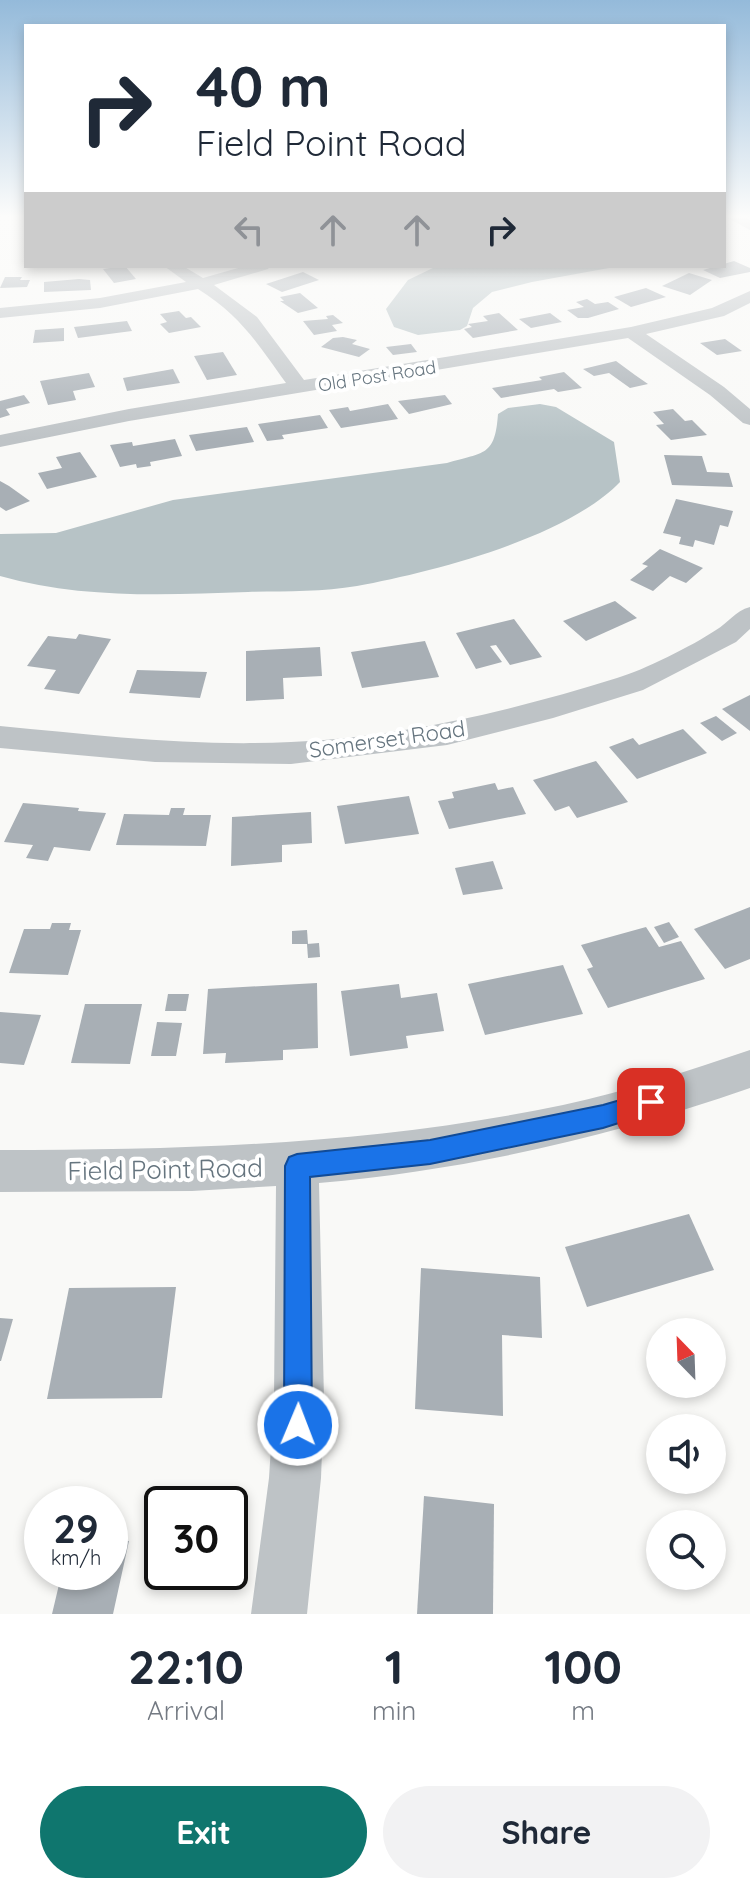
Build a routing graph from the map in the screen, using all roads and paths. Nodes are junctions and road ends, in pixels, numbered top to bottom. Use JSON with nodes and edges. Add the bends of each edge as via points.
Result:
{"nodes":[{"id":1,"x":174,"y":291,"type":"edge"},
{"id":2,"x":211,"y":291,"type":"edge"},
{"id":3,"x":750,"y":296,"type":"edge"},
{"id":4,"x":0,"y":313,"type":"edge"},
{"id":5,"x":631,"y":332,"type":"junction"},
{"id":6,"x":300,"y":389,"type":"junction"},
{"id":7,"x":750,"y":419,"type":"edge"},
{"id":8,"x":0,"y":441,"type":"edge"},
{"id":9,"x":750,"y":615,"type":"edge"},
{"id":10,"x":0,"y":737,"type":"edge"},
{"id":11,"x":750,"y":1069,"type":"edge"},
{"id":12,"x":297,"y":1166,"type":"junction"},
{"id":13,"x":0,"y":1171,"type":"edge"},
{"id":14,"x":279,"y":1614,"type":"edge"}],
"edges":[{"from":1,"to":4,"type":"street","via":[[121,302]]},
{"from":2,"to":6,"type":"street","via":[[251,321]]},
{"from":3,"to":5,"type":"street","name":"Old Post Road","via":[[718,312]]},
{"from":5,"to":6,"type":"street","name":"Old Post Road"},
{"from":5,"to":7,"type":"street"},
{"from":6,"to":8,"type":"street","name":"Old Post Road"},
{"from":9,"to":10,"type":"street","name":"Somerset Road","via":[[726,636],[633,683],[447,734],[291,753],[155,751]]},
{"from":11,"to":12,"type":"street","name":"Field Point Road","via":[[603,1116],[430,1152]]},
{"from":12,"to":13,"type":"street","name":"Field Point Road","via":[[139,1173]]},
{"from":12,"to":14,"type":"street","via":[[299,1415]]}]}
